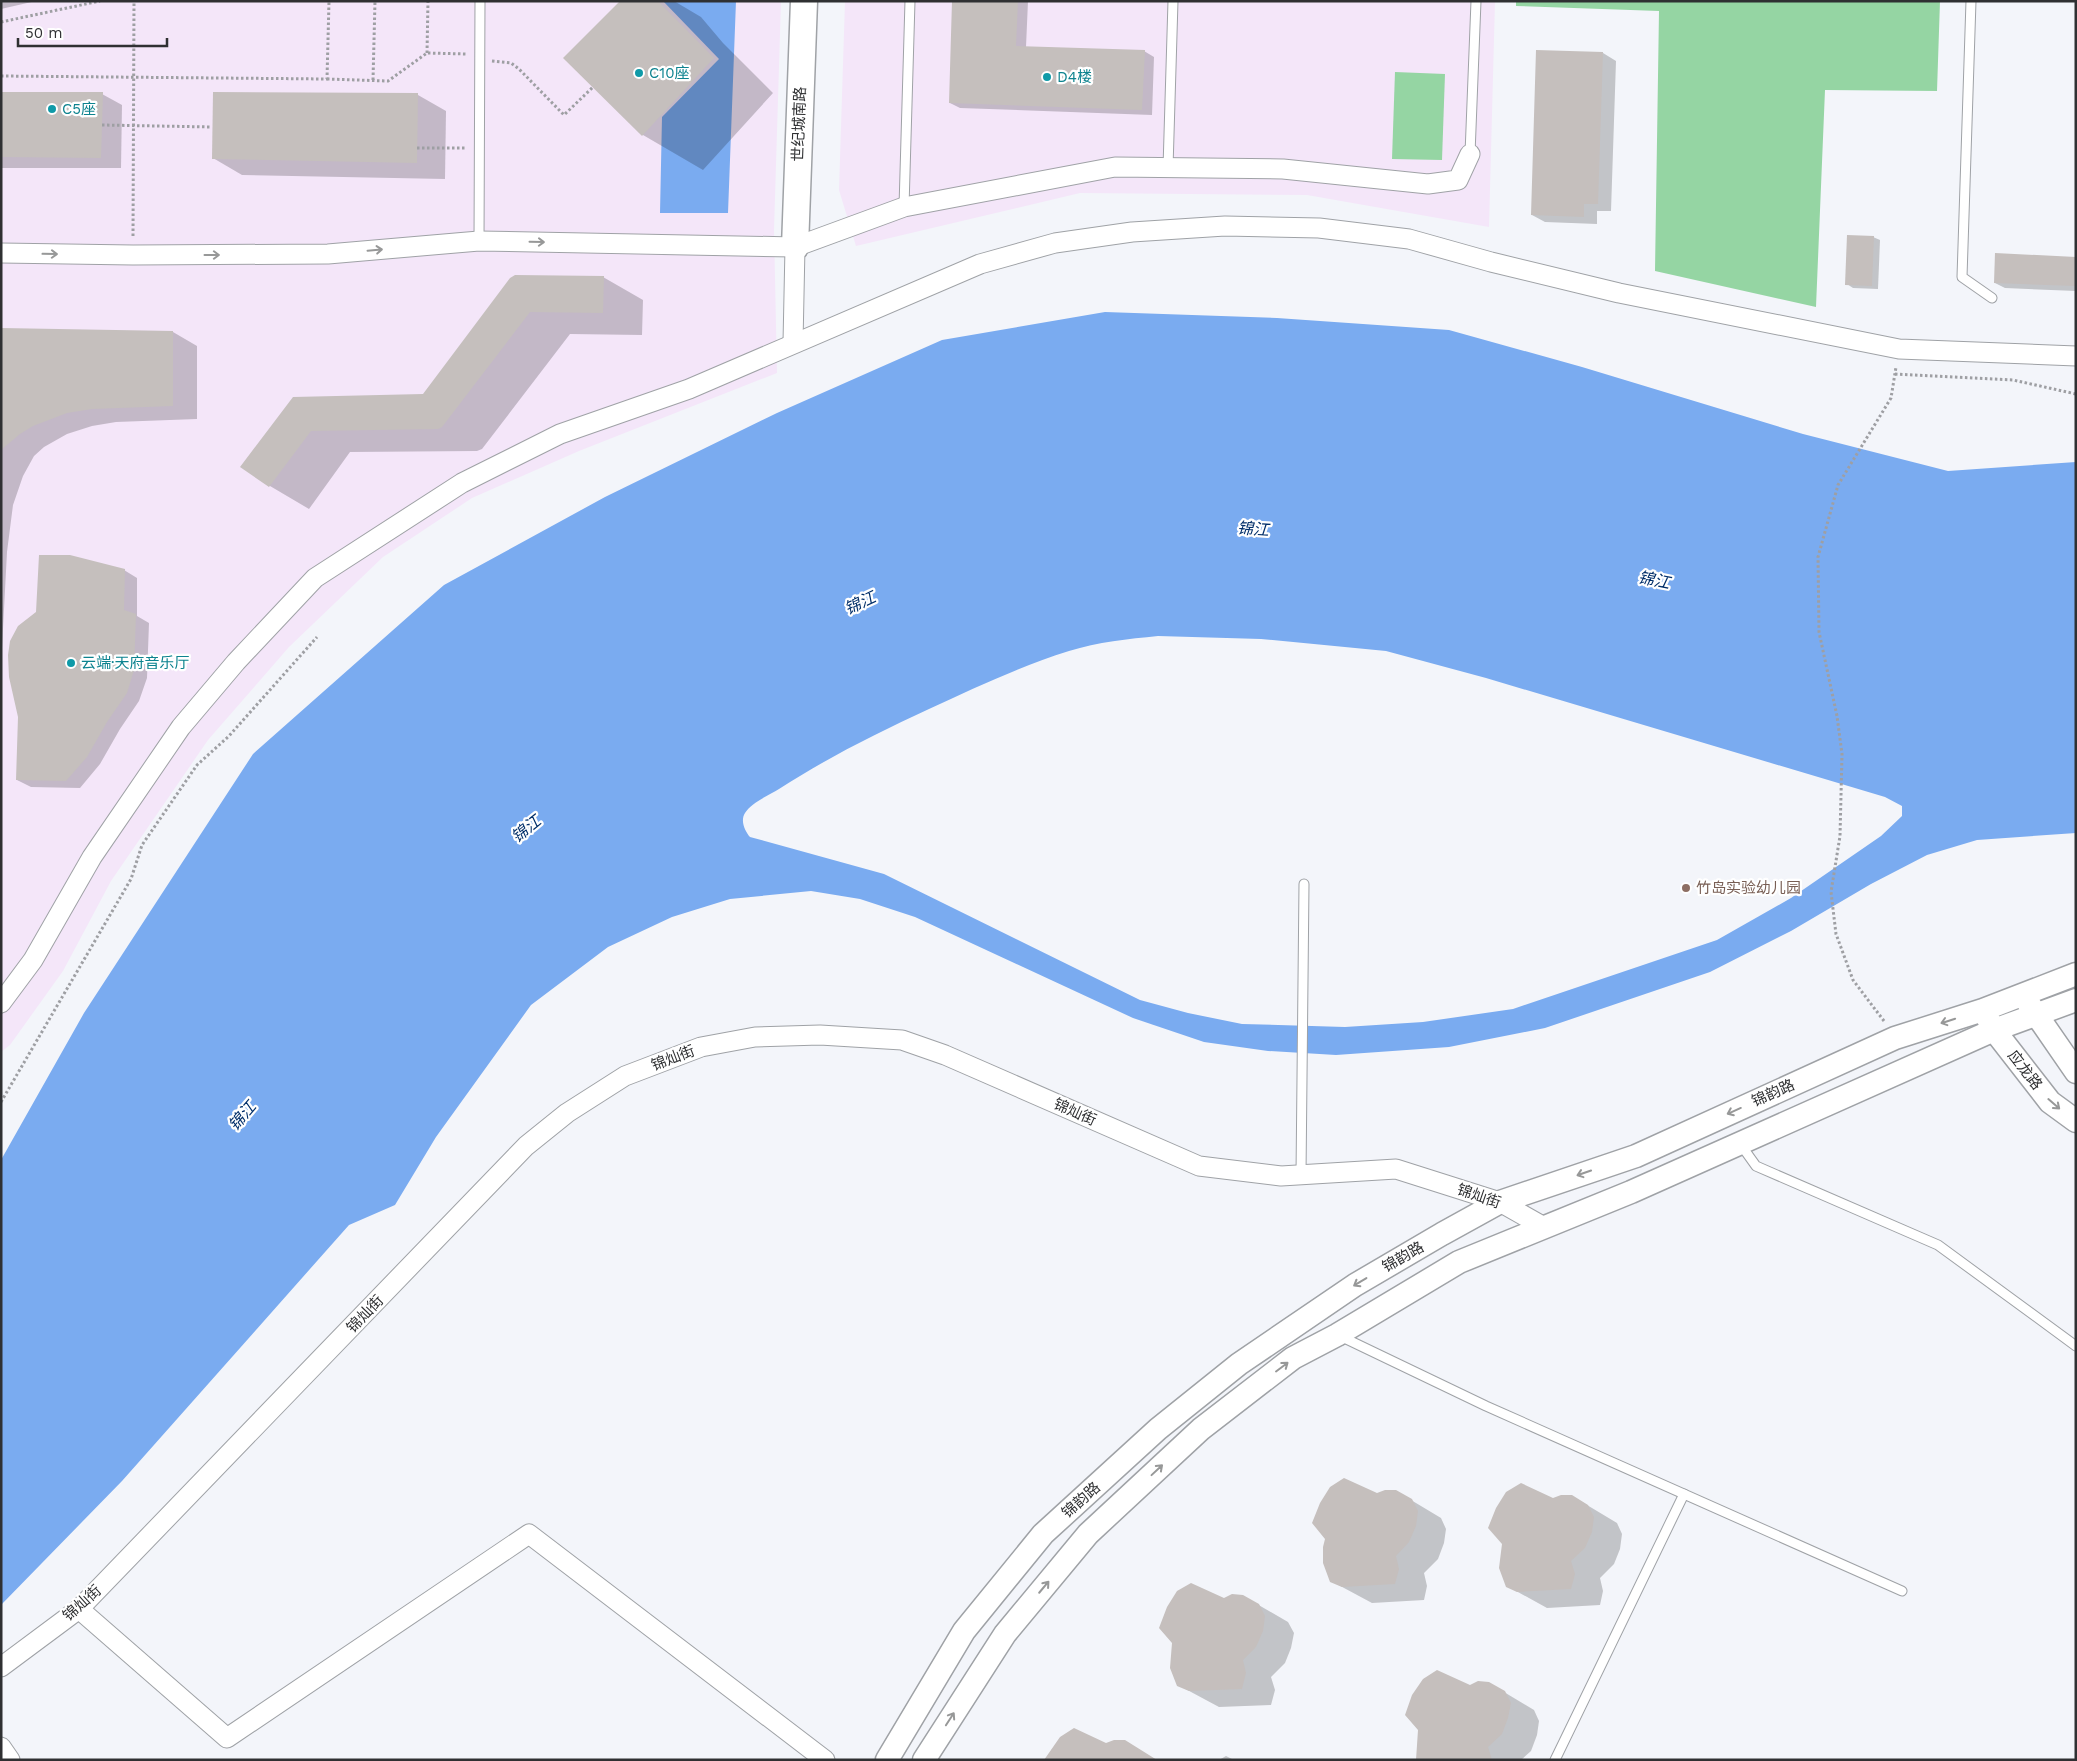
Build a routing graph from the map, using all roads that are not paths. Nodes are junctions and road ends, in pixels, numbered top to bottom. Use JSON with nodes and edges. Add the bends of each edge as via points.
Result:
{"nodes":[{"id":1,"x":480,"y":1,"type":"edge"},
{"id":2,"x":804,"y":1,"type":"edge"},
{"id":3,"x":910,"y":1,"type":"edge"},
{"id":4,"x":1173,"y":1,"type":"edge"},
{"id":5,"x":1476,"y":1,"type":"edge"},
{"id":6,"x":1971,"y":1,"type":"edge"},
{"id":7,"x":1470,"y":154,"type":"joint"},
{"id":8,"x":1168,"y":168,"type":"junction"},
{"id":9,"x":904,"y":207,"type":"junction"},
{"id":10,"x":479,"y":241,"type":"junction"},
{"id":11,"x":795,"y":247,"type":"junction"},
{"id":12,"x":1,"y":253,"type":"edge"},
{"id":13,"x":1992,"y":298,"type":"dead end"},
{"id":14,"x":794,"y":343,"type":"junction"},
{"id":15,"x":2076,"y":356,"type":"edge"},
{"id":16,"x":1304,"y":884,"type":"dead end"},
{"id":17,"x":2076,"y":974,"type":"edge"},
{"id":18,"x":2022,"y":994,"type":"junction"},
{"id":19,"x":2076,"y":1000,"type":"edge"},
{"id":20,"x":1,"y":1004,"type":"edge"},
{"id":21,"x":1983,"y":1010,"type":"junction"},
{"id":22,"x":2036,"y":1013,"type":"junction"},
{"id":23,"x":1994,"y":1030,"type":"junction"},
{"id":24,"x":2076,"y":1072,"type":"edge"},
{"id":25,"x":2076,"y":1122,"type":"edge"},
{"id":26,"x":1741,"y":1145,"type":"junction"},
{"id":27,"x":1301,"y":1175,"type":"junction"},
{"id":28,"x":1500,"y":1202,"type":"junction"},
{"id":29,"x":1544,"y":1227,"type":"junction"},
{"id":30,"x":1338,"y":1334,"type":"junction"},
{"id":31,"x":2076,"y":1346,"type":"edge"},
{"id":32,"x":1684,"y":1494,"type":"junction"},
{"id":33,"x":1902,"y":1591,"type":"dead end"},
{"id":34,"x":79,"y":1609,"type":"junction"},
{"id":35,"x":1,"y":1667,"type":"edge"},
{"id":36,"x":1,"y":1747,"type":"edge"},
{"id":37,"x":10,"y":1760,"type":"edge"},
{"id":38,"x":825,"y":1760,"type":"edge"},
{"id":39,"x":887,"y":1760,"type":"edge"},
{"id":40,"x":924,"y":1760,"type":"edge"},
{"id":41,"x":1555,"y":1760,"type":"edge"}],
"edges":[{"from":1,"to":10,"type":"lane"},
{"from":2,"to":11,"type":"main road","name":"世纪城南路"},
{"from":3,"to":9,"type":"lane"},
{"from":4,"to":8,"type":"lane"},
{"from":5,"to":7,"type":"lane"},
{"from":6,"to":13,"type":"lane","via":[[1962,277]]},
{"from":7,"to":8,"type":"street","via":[[1458,180],[1428,184],[1284,169]]},
{"from":8,"to":9,"type":"street","via":[[1115,167]]},
{"from":9,"to":11,"type":"street"},
{"from":10,"to":11,"type":"street","one_way":true},
{"from":12,"to":10,"type":"street","one_way":true,"via":[[328,254]]},
{"from":11,"to":14,"type":"street"},
{"from":14,"to":15,"type":"street","via":[[980,264],[1055,243],[1132,232],[1225,226],[1319,228],[1409,239],[1619,293],[1899,349]]},
{"from":14,"to":20,"type":"street","via":[[689,389],[560,434],[462,483],[314,578],[180,728],[92,857],[33,960]]},
{"from":16,"to":27,"type":"lane"},
{"from":17,"to":18,"type":"street","name":"锦韵路"},
{"from":18,"to":21,"type":"street","name":"锦韵路"},
{"from":18,"to":22,"type":"street"},
{"from":19,"to":22,"type":"street","name":"锦韵路"},
{"from":21,"to":23,"type":"street","name":"应龙路"},
{"from":21,"to":28,"type":"street","name":"锦韵路","one_way":true,"via":[[1895,1038],[1636,1156]]},
{"from":22,"to":23,"type":"street","name":"锦韵路"},
{"from":22,"to":24,"type":"street"},
{"from":23,"to":25,"type":"street","name":"应龙路","one_way":true,"via":[[2050,1102]]},
{"from":23,"to":26,"type":"street","name":"锦韵路"},
{"from":26,"to":29,"type":"street","name":"锦韵路"},
{"from":26,"to":31,"type":"lane","via":[[1756,1166],[1938,1245]]},
{"from":27,"to":28,"type":"street","name":"锦灿街","via":[[1396,1169]]},
{"from":27,"to":34,"type":"street","name":"锦灿街","via":[[1281,1176],[1199,1166],[945,1055],[902,1040],[820,1035],[764,1036],[701,1048],[625,1076],[567,1113],[526,1146]]},
{"from":28,"to":29,"type":"street","name":"锦灿街"},
{"from":28,"to":39,"type":"street","name":"锦韵路","one_way":true,"via":[[1355,1285],[1239,1364],[1158,1429],[1043,1534],[964,1631]]},
{"from":29,"to":30,"type":"street","name":"锦韵路","via":[[1459,1262]]},
{"from":30,"to":32,"type":"lane","via":[[1486,1406]]},
{"from":40,"to":30,"type":"street","name":"锦韵路","one_way":true,"via":[[1005,1634],[1088,1534],[1201,1429],[1293,1358]]},
{"from":32,"to":33,"type":"lane"},
{"from":32,"to":41,"type":"lane"},
{"from":34,"to":35,"type":"street","name":"锦灿街"},
{"from":34,"to":38,"type":"street","via":[[227,1738],[529,1534]]},
{"from":36,"to":37,"type":"street"}]}
